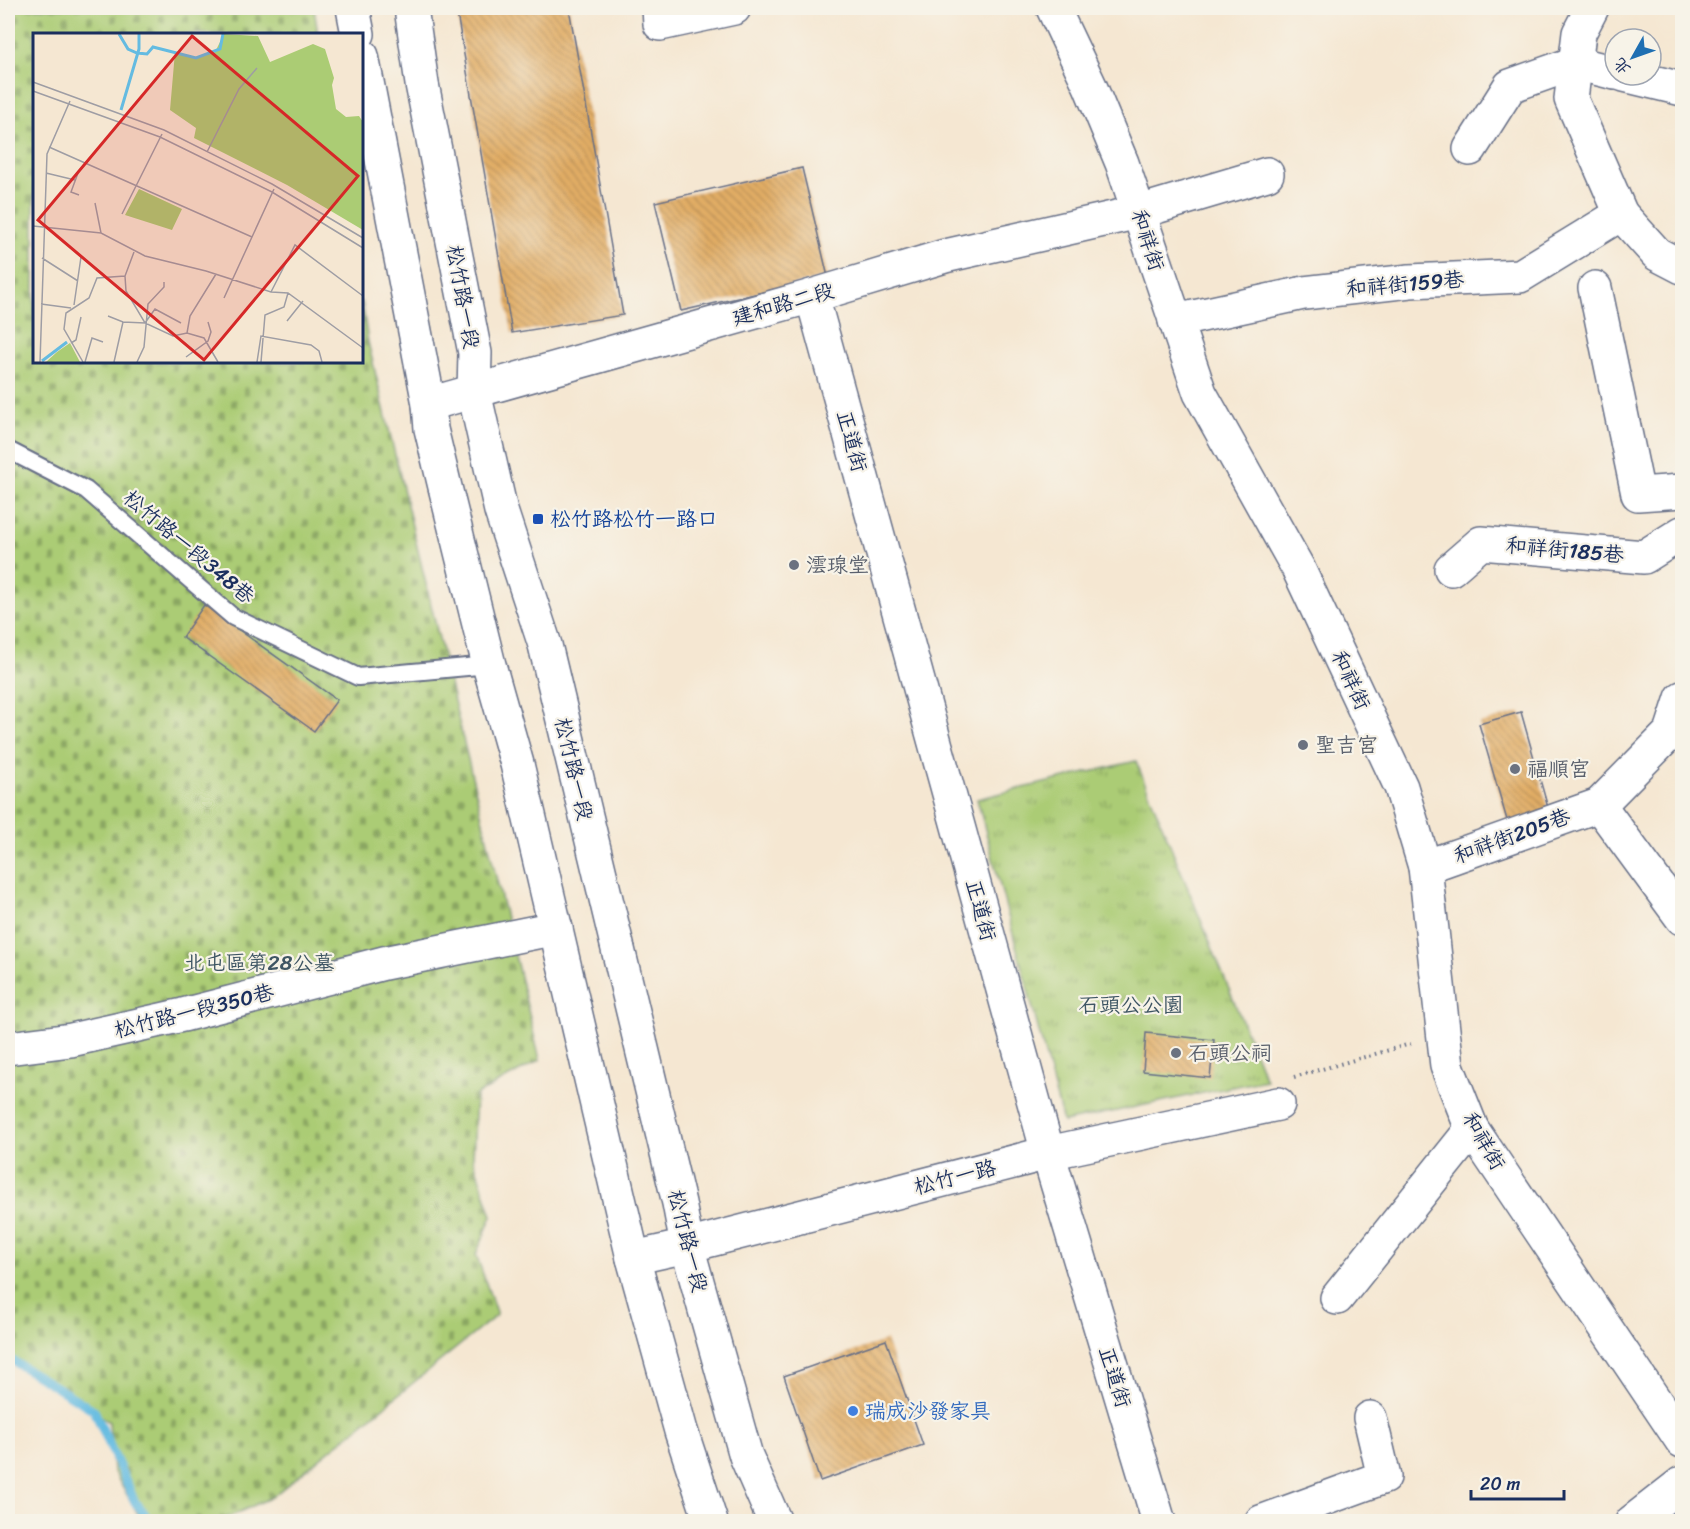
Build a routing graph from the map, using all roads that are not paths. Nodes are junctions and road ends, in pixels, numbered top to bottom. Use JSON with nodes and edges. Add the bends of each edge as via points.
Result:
{"nodes":[{"id":1,"x":353,"y":8,"type":"edge"},
{"id":2,"x":411,"y":8,"type":"edge"},
{"id":3,"x":659,"y":8,"type":"edge"},
{"id":4,"x":734,"y":8,"type":"edge"},
{"id":5,"x":1053,"y":8,"type":"edge"},
{"id":6,"x":1592,"y":8,"type":"edge"},
{"id":7,"x":358,"y":33,"type":"edge"},
{"id":8,"x":363,"y":61,"type":"edge"},
{"id":9,"x":1575,"y":63,"type":"junction"},
{"id":10,"x":1603,"y":70,"type":"edge"},
{"id":11,"x":1663,"y":84,"type":"edge"},
{"id":12,"x":1683,"y":89,"type":"edge"},
{"id":13,"x":1470,"y":148,"type":"dead end"},
{"id":14,"x":1267,"y":174,"type":"dead end"},
{"id":15,"x":1139,"y":212,"type":"junction"},
{"id":16,"x":1621,"y":214,"type":"junction"},
{"id":17,"x":1683,"y":267,"type":"edge"},
{"id":18,"x":1596,"y":288,"type":"dead end"},
{"id":19,"x":812,"y":296,"type":"junction"},
{"id":20,"x":1174,"y":321,"type":"junction"},
{"id":21,"x":474,"y":392,"type":"junction"},
{"id":22,"x":429,"y":404,"type":"junction"},
{"id":23,"x":8,"y":450,"type":"edge"},
{"id":24,"x":1683,"y":491,"type":"edge"},
{"id":25,"x":1683,"y":533,"type":"edge"},
{"id":26,"x":1451,"y":569,"type":"dead end"},
{"id":27,"x":489,"y":665,"type":"junction"},
{"id":28,"x":1683,"y":698,"type":"edge"},
{"id":29,"x":1599,"y":805,"type":"junction"},
{"id":30,"x":1425,"y":867,"type":"junction"},
{"id":31,"x":1683,"y":918,"type":"edge"},
{"id":32,"x":556,"y":928,"type":"junction"},
{"id":33,"x":8,"y":1048,"type":"edge"},
{"id":34,"x":1286,"y":1091,"type":"road end"},
{"id":35,"x":1472,"y":1129,"type":"junction"},
{"id":36,"x":1048,"y":1153,"type":"junction"},
{"id":37,"x":687,"y":1246,"type":"junction"},
{"id":38,"x":633,"y":1258,"type":"junction"},
{"id":39,"x":1337,"y":1298,"type":"dead end"},
{"id":40,"x":1370,"y":1418,"type":"dead end"},
{"id":41,"x":1683,"y":1441,"type":"edge"},
{"id":42,"x":1683,"y":1483,"type":"edge"},
{"id":43,"x":1308,"y":1514,"type":"edge"},
{"id":44,"x":711,"y":1521,"type":"edge"},
{"id":45,"x":775,"y":1521,"type":"edge"},
{"id":46,"x":1159,"y":1521,"type":"edge"},
{"id":47,"x":1261,"y":1521,"type":"edge"},
{"id":48,"x":1632,"y":1521,"type":"edge"}],
"edges":[{"from":1,"to":7,"type":"street"},
{"from":2,"to":21,"type":"street","name":"松竹路一段","via":[[474,353]]},
{"from":3,"to":4,"type":"street","via":[[660,24]]},
{"from":5,"to":15,"type":"street","name":"和祥街","via":[[1090,86]]},
{"from":6,"to":9,"type":"street","via":[[1579,33]]},
{"from":8,"to":22,"type":"street"},
{"from":9,"to":10,"type":"street"},
{"from":9,"to":13,"type":"street","via":[[1510,86]]},
{"from":9,"to":16,"type":"street","via":[[1571,99]]},
{"from":11,"to":12,"type":"street"},
{"from":14,"to":15,"type":"street","name":"建和路二段"},
{"from":15,"to":19,"type":"street","name":"建和路二段","via":[[945,256]]},
{"from":15,"to":20,"type":"street","name":"和祥街"},
{"from":16,"to":17,"type":"street","via":[[1657,254]]},
{"from":16,"to":20,"type":"street","name":"和祥街159巷","via":[[1520,276],[1410,281],[1304,293]]},
{"from":18,"to":24,"type":"street","via":[[1638,494]]},
{"from":19,"to":21,"type":"street","name":"建和路二段"},
{"from":19,"to":36,"type":"street","name":"正道街"},
{"from":20,"to":30,"type":"street","name":"和祥街","via":[[1200,393],[1298,568],[1401,787]]},
{"from":21,"to":22,"type":"street","name":"建和路二段"},
{"from":21,"to":37,"type":"street","name":"松竹路一段","via":[[501,511],[545,645]]},
{"from":22,"to":27,"type":"street","via":[[431,429]]},
{"from":23,"to":27,"type":"lane","name":"松竹路一段348巷","via":[[86,490],[233,617],[358,677]]},
{"from":25,"to":26,"type":"street","name":"和祥街185巷","via":[[1644,557],[1481,543]]},
{"from":27,"to":32,"type":"street"},
{"from":28,"to":29,"type":"street","name":"和祥街205巷","via":[[1671,732]]},
{"from":29,"to":30,"type":"street","name":"和祥街205巷"},
{"from":29,"to":31,"type":"street","name":"和祥街205巷"},
{"from":30,"to":35,"type":"street","name":"和祥街","via":[[1448,1066]]},
{"from":32,"to":33,"type":"street","name":"松竹路一段350巷","via":[[384,963],[150,1023],[71,1040]]},
{"from":32,"to":38,"type":"street"},
{"from":34,"to":36,"type":"street","name":"松竹一路"},
{"from":35,"to":39,"type":"street"},
{"from":35,"to":41,"type":"street","name":"和祥街"},
{"from":36,"to":37,"type":"street","name":"松竹一路"},
{"from":36,"to":46,"type":"street","name":"正道街"},
{"from":37,"to":38,"type":"street","name":"松竹一路"},
{"from":37,"to":45,"type":"street","name":"松竹路一段","via":[[746,1456]]},
{"from":38,"to":44,"type":"street","via":[[681,1431]]},
{"from":40,"to":43,"type":"street","via":[[1384,1477]]},
{"from":42,"to":48,"type":"street"},
{"from":43,"to":47,"type":"street"}]}
